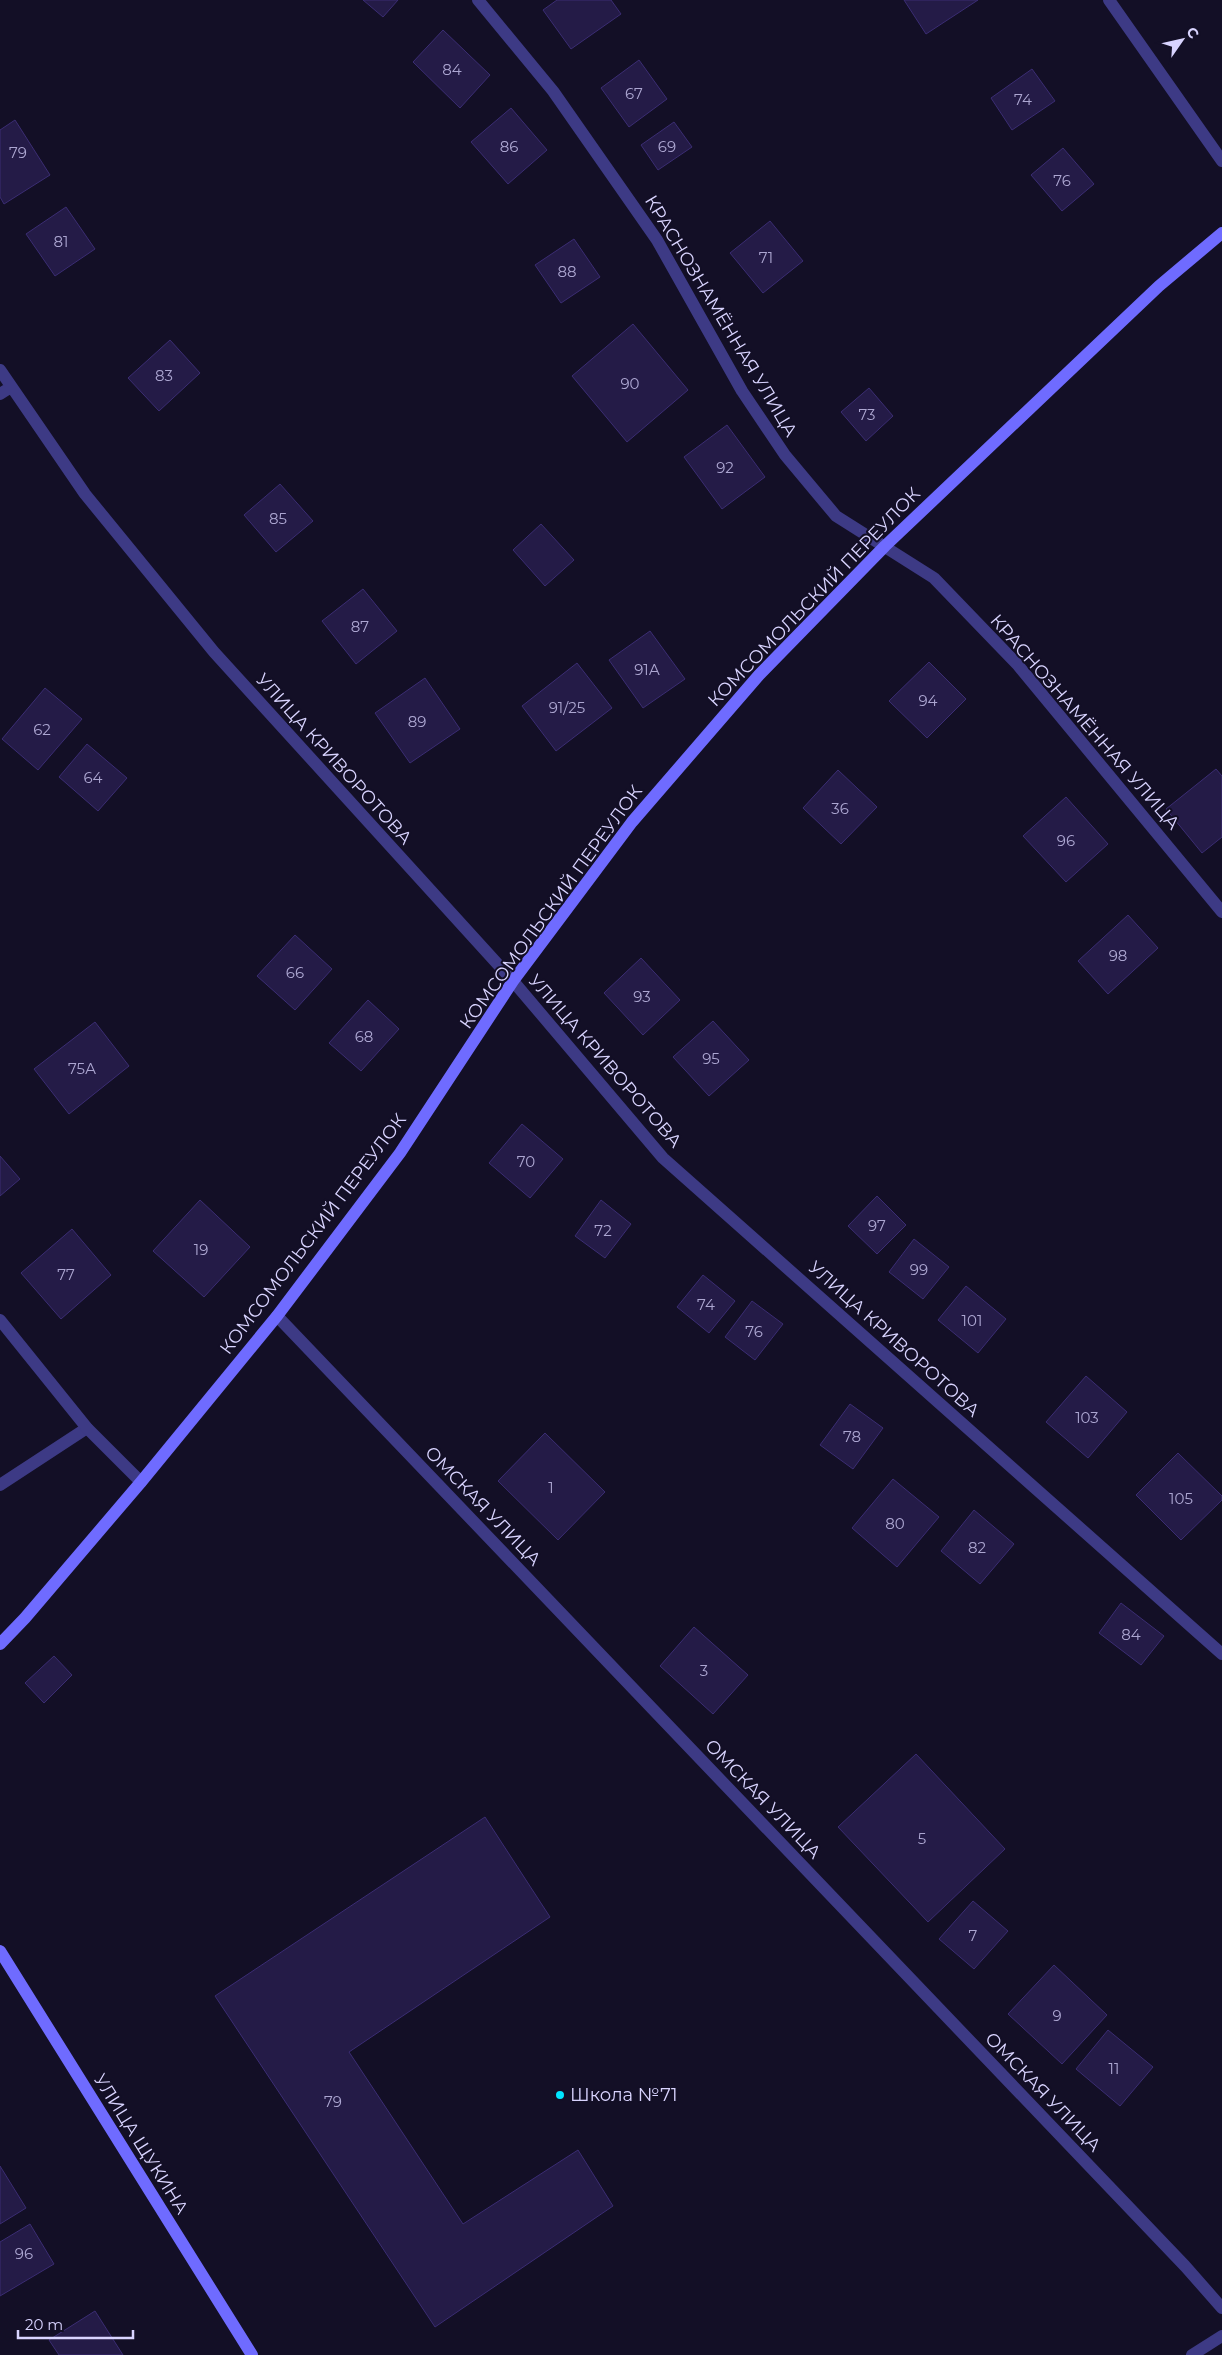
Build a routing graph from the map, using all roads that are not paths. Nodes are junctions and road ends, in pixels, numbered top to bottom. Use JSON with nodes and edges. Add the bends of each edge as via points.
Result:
{"nodes":[{"id":1,"x":478,"y":0,"type":"edge"},
{"id":2,"x":1109,"y":0,"type":"edge"},
{"id":3,"x":1222,"y":161,"type":"edge"},
{"id":4,"x":1222,"y":233,"type":"edge"},
{"id":5,"x":0,"y":370,"type":"edge"},
{"id":6,"x":5,"y":391,"type":"edge"},
{"id":7,"x":885,"y":546,"type":"junction"},
{"id":8,"x":1222,"y":912,"type":"edge"},
{"id":9,"x":513,"y":981,"type":"junction"},
{"id":10,"x":277,"y":1316,"type":"junction"},
{"id":11,"x":0,"y":1320,"type":"edge"},
{"id":12,"x":87,"y":1428,"type":"junction"},
{"id":13,"x":141,"y":1482,"type":"junction"},
{"id":14,"x":0,"y":1485,"type":"edge"},
{"id":15,"x":0,"y":1644,"type":"edge"},
{"id":16,"x":1222,"y":1654,"type":"edge"},
{"id":17,"x":0,"y":1951,"type":"edge"},
{"id":18,"x":1222,"y":2308,"type":"edge"},
{"id":19,"x":1222,"y":2336,"type":"edge"},
{"id":20,"x":252,"y":2355,"type":"edge"},
{"id":21,"x":1192,"y":2355,"type":"edge"}],
"edges":[{"from":1,"to":7,"type":"street","name":"КРАСНОЗНАМЁННАЯ УЛИЦА","via":[[553,91],[657,240],[742,391],[785,455],[836,516]]},
{"from":2,"to":3,"type":"street"},
{"from":4,"to":7,"type":"street","name":"КОМСОМОЛЬСКИЙ ПЕРЕУЛОК","via":[[1159,286]]},
{"from":5,"to":6,"type":"street","name":"УЛИЦА КРИВОРОТОВА"},
{"from":6,"to":9,"type":"street","name":"УЛИЦА КРИВОРОТОВА","via":[[214,652]]},
{"from":7,"to":8,"type":"street","name":"КРАСНОЗНАМЁННАЯ УЛИЦА","via":[[934,578],[1017,664]]},
{"from":7,"to":9,"type":"street","name":"КОМСОМОЛЬСКИЙ ПЕРЕУЛОК","via":[[759,675],[632,822]]},
{"from":9,"to":10,"type":"street","name":"КОМСОМОЛЬСКИЙ ПЕРЕУЛОК","via":[[400,1153]]},
{"from":9,"to":16,"type":"street","name":"УЛИЦА КРИВОРОТОВА","via":[[663,1158]]},
{"from":10,"to":13,"type":"street","name":"КОМСОМОЛЬСКИЙ ПЕРЕУЛОК"},
{"from":10,"to":18,"type":"street","name":"ОМСКАЯ УЛИЦА"},
{"from":11,"to":12,"type":"street"},
{"from":12,"to":13,"type":"street"},
{"from":12,"to":14,"type":"street"},
{"from":13,"to":15,"type":"street","name":"КОМСОМОЛЬСКИЙ ПЕРЕУЛОК"},
{"from":17,"to":20,"type":"street","name":"УЛИЦА ЩУКИНА"},
{"from":19,"to":21,"type":"street"}]}
